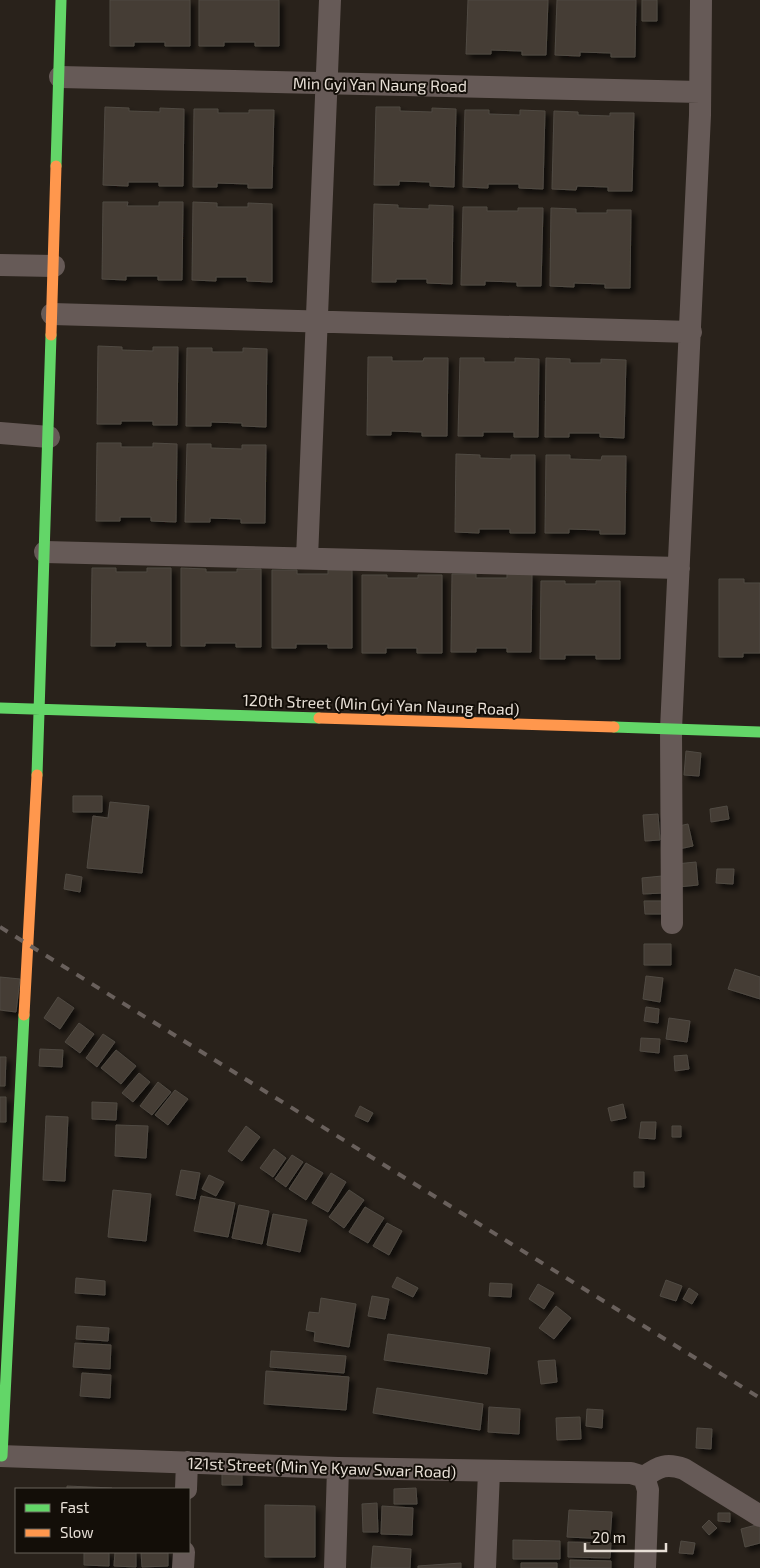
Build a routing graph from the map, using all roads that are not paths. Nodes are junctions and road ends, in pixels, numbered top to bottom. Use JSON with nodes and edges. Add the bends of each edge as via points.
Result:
{"nodes":[{"id":1,"x":61,"y":0,"type":"edge"},
{"id":2,"x":330,"y":0,"type":"edge"},
{"id":3,"x":701,"y":0,"type":"edge"},
{"id":4,"x":60,"y":77,"type":"junction"},
{"id":5,"x":326,"y":83,"type":"junction"},
{"id":6,"x":700,"y":92,"type":"junction"},
{"id":7,"x":0,"y":265,"type":"edge"},
{"id":8,"x":54,"y":266,"type":"junction"},
{"id":9,"x":52,"y":314,"type":"junction"},
{"id":10,"x":317,"y":322,"type":"junction"},
{"id":11,"x":691,"y":332,"type":"junction"},
{"id":12,"x":0,"y":433,"type":"edge"},
{"id":13,"x":49,"y":437,"type":"junction"},
{"id":14,"x":45,"y":552,"type":"junction"},
{"id":15,"x":307,"y":558,"type":"junction"},
{"id":16,"x":679,"y":568,"type":"junction"},
{"id":17,"x":0,"y":708,"type":"edge"},
{"id":18,"x":40,"y":709,"type":"junction"},
{"id":19,"x":671,"y":729,"type":"junction"},
{"id":20,"x":760,"y":732,"type":"edge"},
{"id":21,"x":672,"y":923,"type":"dead end"},
{"id":22,"x":1,"y":1456,"type":"edge"},
{"id":23,"x":187,"y":1462,"type":"junction"},
{"id":24,"x":338,"y":1468,"type":"junction"},
{"id":25,"x":489,"y":1472,"type":"junction"},
{"id":26,"x":644,"y":1477,"type":"junction"},
{"id":27,"x":186,"y":1488,"type":"edge"},
{"id":28,"x":760,"y":1516,"type":"edge"},
{"id":29,"x":184,"y":1553,"type":"edge"},
{"id":30,"x":183,"y":1568,"type":"edge"},
{"id":31,"x":335,"y":1568,"type":"edge"},
{"id":32,"x":485,"y":1568,"type":"edge"},
{"id":33,"x":646,"y":1568,"type":"edge"}],
"edges":[{"from":1,"to":4,"type":"street"},
{"from":2,"to":5,"type":"street"},
{"from":3,"to":6,"type":"street"},
{"from":4,"to":5,"type":"street","name":"Min Gyi Yan Naung Road"},
{"from":4,"to":8,"type":"street"},
{"from":5,"to":6,"type":"street","name":"Min Gyi Yan Naung Road"},
{"from":5,"to":10,"type":"street"},
{"from":6,"to":11,"type":"street"},
{"from":7,"to":8,"type":"street"},
{"from":8,"to":9,"type":"street"},
{"from":9,"to":10,"type":"street"},
{"from":9,"to":13,"type":"street"},
{"from":10,"to":11,"type":"street"},
{"from":10,"to":15,"type":"street"},
{"from":11,"to":16,"type":"street"},
{"from":12,"to":13,"type":"street"},
{"from":13,"to":14,"type":"street"},
{"from":14,"to":15,"type":"street"},
{"from":14,"to":18,"type":"street"},
{"from":15,"to":16,"type":"street"},
{"from":16,"to":19,"type":"street"},
{"from":17,"to":18,"type":"street","name":"120th Street (Min Gyi Yan Naung Road)"},
{"from":18,"to":19,"type":"street","name":"120th Street (Min Gyi Yan Naung Road)"},
{"from":18,"to":22,"type":"street"},
{"from":19,"to":20,"type":"street","name":"120th Street (Min Gyi Yan Naung Road)"},
{"from":19,"to":21,"type":"street"},
{"from":22,"to":23,"type":"street","name":"121st Street (Min Ye Kyaw Swar Road)"},
{"from":23,"to":24,"type":"street","name":"121st Street (Min Ye Kyaw Swar Road)"},
{"from":23,"to":27,"type":"street"},
{"from":24,"to":25,"type":"street","name":"121st Street (Min Ye Kyaw Swar Road)"},
{"from":24,"to":31,"type":"street"},
{"from":25,"to":26,"type":"street","name":"121st Street (Min Ye Kyaw Swar Road)","via":[[631,1473]]},
{"from":25,"to":32,"type":"street"},
{"from":26,"to":28,"type":"street","via":[[658,1467],[671,1464]]},
{"from":26,"to":33,"type":"street","via":[[648,1490]]},
{"from":29,"to":30,"type":"street"}]}
